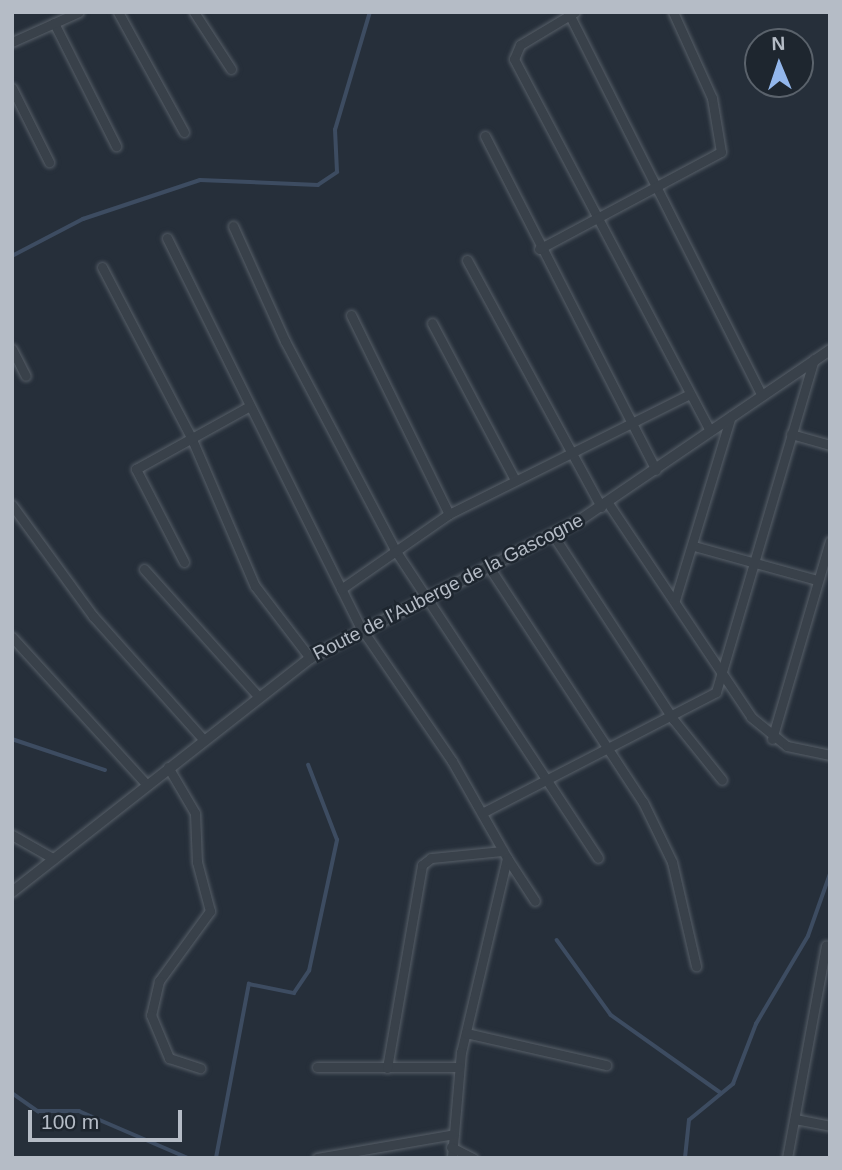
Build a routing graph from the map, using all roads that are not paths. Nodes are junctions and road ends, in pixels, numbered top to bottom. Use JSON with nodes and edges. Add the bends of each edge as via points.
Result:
{"nodes":[{"id":1,"x":79,"y":12,"type":"edge"},
{"id":2,"x":118,"y":12,"type":"edge"},
{"id":3,"x":194,"y":12,"type":"edge"},
{"id":4,"x":673,"y":12,"type":"edge"},
{"id":5,"x":571,"y":13,"type":"edge"},
{"id":6,"x":54,"y":23,"type":"junction"},
{"id":7,"x":12,"y":42,"type":"edge"},
{"id":8,"x":231,"y":69,"type":"dead end"},
{"id":9,"x":12,"y":88,"type":"edge"},
{"id":10,"x":184,"y":132,"type":"dead end"},
{"id":11,"x":485,"y":136,"type":"dead end"},
{"id":12,"x":116,"y":146,"type":"dead end"},
{"id":13,"x":49,"y":162,"type":"dead end"},
{"id":14,"x":654,"y":189,"type":"junction"},
{"id":15,"x":595,"y":218,"type":"junction"},
{"id":16,"x":233,"y":226,"type":"dead end"},
{"id":17,"x":167,"y":238,"type":"dead end"},
{"id":18,"x":539,"y":249,"type":"junction"},
{"id":19,"x":467,"y":260,"type":"dead end"},
{"id":20,"x":102,"y":267,"type":"dead end"},
{"id":21,"x":351,"y":315,"type":"dead end"},
{"id":22,"x":432,"y":323,"type":"dead end"},
{"id":23,"x":12,"y":349,"type":"edge"},
{"id":24,"x":830,"y":350,"type":"edge"},
{"id":25,"x":814,"y":359,"type":"junction"},
{"id":26,"x":26,"y":376,"type":"dead end"},
{"id":27,"x":760,"y":393,"type":"junction"},
{"id":28,"x":690,"y":394,"type":"junction"},
{"id":29,"x":248,"y":407,"type":"junction"},
{"id":30,"x":732,"y":414,"type":"junction"},
{"id":31,"x":633,"y":424,"type":"junction"},
{"id":32,"x":710,"y":430,"type":"junction"},
{"id":33,"x":791,"y":434,"type":"junction"},
{"id":34,"x":191,"y":437,"type":"junction"},
{"id":35,"x":830,"y":445,"type":"edge"},
{"id":36,"x":574,"y":455,"type":"junction"},
{"id":37,"x":656,"y":470,"type":"junction"},
{"id":38,"x":516,"y":480,"type":"junction"},
{"id":39,"x":12,"y":505,"type":"edge"},
{"id":40,"x":604,"y":505,"type":"junction"},
{"id":41,"x":449,"y":514,"type":"junction"},
{"id":42,"x":554,"y":535,"type":"junction"},
{"id":43,"x":830,"y":541,"type":"edge"},
{"id":44,"x":694,"y":546,"type":"junction"},
{"id":45,"x":397,"y":553,"type":"junction"},
{"id":46,"x":184,"y":562,"type":"dead end"},
{"id":47,"x":755,"y":562,"type":"junction"},
{"id":48,"x":826,"y":564,"type":"edge"},
{"id":49,"x":489,"y":567,"type":"junction"},
{"id":50,"x":144,"y":569,"type":"dead end"},
{"id":51,"x":817,"y":580,"type":"junction"},
{"id":52,"x":341,"y":589,"type":"junction"},
{"id":53,"x":424,"y":598,"type":"junction"},
{"id":54,"x":675,"y":600,"type":"junction"},
{"id":55,"x":362,"y":628,"type":"junction"},
{"id":56,"x":15,"y":644,"type":"edge"},
{"id":57,"x":310,"y":658,"type":"junction"},
{"id":58,"x":724,"y":679,"type":"junction"},
{"id":59,"x":257,"y":695,"type":"junction"},
{"id":60,"x":673,"y":719,"type":"junction"},
{"id":61,"x":202,"y":738,"type":"junction"},
{"id":62,"x":772,"y":739,"type":"junction"},
{"id":63,"x":607,"y":748,"type":"junction"},
{"id":64,"x":830,"y":755,"type":"edge"},
{"id":65,"x":168,"y":767,"type":"junction"},
{"id":66,"x":546,"y":780,"type":"junction"},
{"id":67,"x":722,"y":780,"type":"dead end"},
{"id":68,"x":148,"y":785,"type":"junction"},
{"id":69,"x":482,"y":813,"type":"junction"},
{"id":70,"x":12,"y":835,"type":"edge"},
{"id":71,"x":505,"y":854,"type":"junction"},
{"id":72,"x":598,"y":858,"type":"dead end"},
{"id":73,"x":54,"y":859,"type":"junction"},
{"id":74,"x":12,"y":892,"type":"edge"},
{"id":75,"x":535,"y":901,"type":"dead end"},
{"id":76,"x":826,"y":946,"type":"dead end"},
{"id":77,"x":696,"y":966,"type":"dead end"},
{"id":78,"x":466,"y":1034,"type":"junction"},
{"id":79,"x":606,"y":1065,"type":"dead end"},
{"id":80,"x":317,"y":1067,"type":"dead end"},
{"id":81,"x":458,"y":1067,"type":"junction"},
{"id":82,"x":200,"y":1068,"type":"dead end"},
{"id":83,"x":387,"y":1068,"type":"junction"},
{"id":84,"x":794,"y":1119,"type":"junction"},
{"id":85,"x":830,"y":1126,"type":"edge"},
{"id":86,"x":454,"y":1134,"type":"junction"},
{"id":87,"x":451,"y":1147,"type":"junction"},
{"id":88,"x":317,"y":1158,"type":"edge"},
{"id":89,"x":452,"y":1158,"type":"edge"},
{"id":90,"x":473,"y":1158,"type":"edge"},
{"id":91,"x":787,"y":1158,"type":"edge"}],
"edges":[{"from":1,"to":6,"type":"street"},
{"from":2,"to":10,"type":"street"},
{"from":3,"to":8,"type":"street"},
{"from":4,"to":14,"type":"street","via":[[712,98],[723,141],[712,159]]},
{"from":5,"to":14,"type":"street"},
{"from":5,"to":15,"type":"street","via":[[520,45],[514,59]]},
{"from":6,"to":7,"type":"street"},
{"from":6,"to":12,"type":"street"},
{"from":9,"to":13,"type":"street"},
{"from":11,"to":18,"type":"street"},
{"from":14,"to":15,"type":"street"},
{"from":14,"to":27,"type":"street"},
{"from":15,"to":18,"type":"street"},
{"from":15,"to":28,"type":"street"},
{"from":16,"to":45,"type":"street","via":[[285,341]]},
{"from":17,"to":29,"type":"street"},
{"from":18,"to":31,"type":"street"},
{"from":19,"to":36,"type":"street"},
{"from":20,"to":34,"type":"street"},
{"from":21,"to":41,"type":"street"},
{"from":22,"to":38,"type":"street"},
{"from":23,"to":26,"type":"street"},
{"from":24,"to":25,"type":"street","name":"Route de l'Auberge de la Gascogne"},
{"from":25,"to":27,"type":"street","name":"Route de l'Auberge de la Gascogne"},
{"from":25,"to":33,"type":"street"},
{"from":27,"to":30,"type":"street","name":"Route de l'Auberge de la Gascogne"},
{"from":28,"to":31,"type":"street"},
{"from":28,"to":32,"type":"street"},
{"from":29,"to":34,"type":"street"},
{"from":29,"to":52,"type":"street"},
{"from":30,"to":32,"type":"street","name":"Route de l'Auberge de la Gascogne"},
{"from":30,"to":44,"type":"street"},
{"from":31,"to":36,"type":"street"},
{"from":31,"to":37,"type":"street"},
{"from":32,"to":37,"type":"street","name":"Route de l'Auberge de la Gascogne"},
{"from":33,"to":35,"type":"street"},
{"from":33,"to":47,"type":"street"},
{"from":34,"to":46,"type":"street","via":[[136,469]]},
{"from":34,"to":57,"type":"street","via":[[255,586]]},
{"from":36,"to":38,"type":"street"},
{"from":36,"to":40,"type":"street"},
{"from":37,"to":40,"type":"street","name":"Route de l'Auberge de la Gascogne"},
{"from":38,"to":41,"type":"street"},
{"from":39,"to":61,"type":"street","via":[[93,616]]},
{"from":40,"to":42,"type":"street","name":"Route de l'Auberge de la Gascogne"},
{"from":40,"to":54,"type":"street"},
{"from":41,"to":45,"type":"street"},
{"from":42,"to":49,"type":"street","name":"Route de l'Auberge de la Gascogne"},
{"from":42,"to":60,"type":"street"},
{"from":43,"to":48,"type":"street"},
{"from":44,"to":47,"type":"street"},
{"from":44,"to":54,"type":"street"},
{"from":45,"to":52,"type":"street"},
{"from":45,"to":53,"type":"street"},
{"from":47,"to":51,"type":"street"},
{"from":47,"to":58,"type":"street"},
{"from":48,"to":51,"type":"street"},
{"from":49,"to":53,"type":"street","name":"Route de l'Auberge de la Gascogne"},
{"from":49,"to":63,"type":"street"},
{"from":50,"to":59,"type":"street"},
{"from":51,"to":62,"type":"street"},
{"from":52,"to":55,"type":"street"},
{"from":53,"to":55,"type":"street","name":"Route de l'Auberge de la Gascogne"},
{"from":53,"to":66,"type":"street"},
{"from":54,"to":58,"type":"street"},
{"from":55,"to":57,"type":"street","name":"Route de l'Auberge de la Gascogne"},
{"from":55,"to":69,"type":"street"},
{"from":56,"to":68,"type":"street"},
{"from":57,"to":59,"type":"street","name":"Route de l'Auberge de la Gascogne"},
{"from":58,"to":60,"type":"street"},
{"from":58,"to":62,"type":"street"},
{"from":59,"to":61,"type":"street","name":"Route de l'Auberge de la Gascogne"},
{"from":60,"to":63,"type":"street"},
{"from":60,"to":67,"type":"street"},
{"from":61,"to":65,"type":"street","name":"Route de l'Auberge de la Gascogne"},
{"from":62,"to":64,"type":"street"},
{"from":63,"to":66,"type":"street"},
{"from":63,"to":77,"type":"street","via":[[672,862]]},
{"from":65,"to":68,"type":"street","name":"Route de l'Auberge de la Gascogne"},
{"from":65,"to":82,"type":"street","via":[[195,813],[197,862],[211,911],[159,981],[151,1015],[169,1058]]},
{"from":66,"to":69,"type":"street"},
{"from":66,"to":72,"type":"street"},
{"from":68,"to":73,"type":"street","name":"Route de l'Auberge de la Gascogne"},
{"from":69,"to":71,"type":"street"},
{"from":70,"to":73,"type":"street"},
{"from":71,"to":75,"type":"street"},
{"from":71,"to":78,"type":"street"},
{"from":71,"to":83,"type":"street","via":[[430,858],[422,865]]},
{"from":73,"to":74,"type":"street","name":"Route de l'Auberge de la Gascogne"},
{"from":76,"to":84,"type":"street"},
{"from":78,"to":79,"type":"street"},
{"from":78,"to":81,"type":"street"},
{"from":80,"to":83,"type":"street"},
{"from":81,"to":83,"type":"street"},
{"from":81,"to":86,"type":"street"},
{"from":84,"to":85,"type":"street"},
{"from":84,"to":91,"type":"street"},
{"from":86,"to":87,"type":"street"},
{"from":86,"to":88,"type":"street"},
{"from":87,"to":89,"type":"street"},
{"from":87,"to":90,"type":"street"}]}
